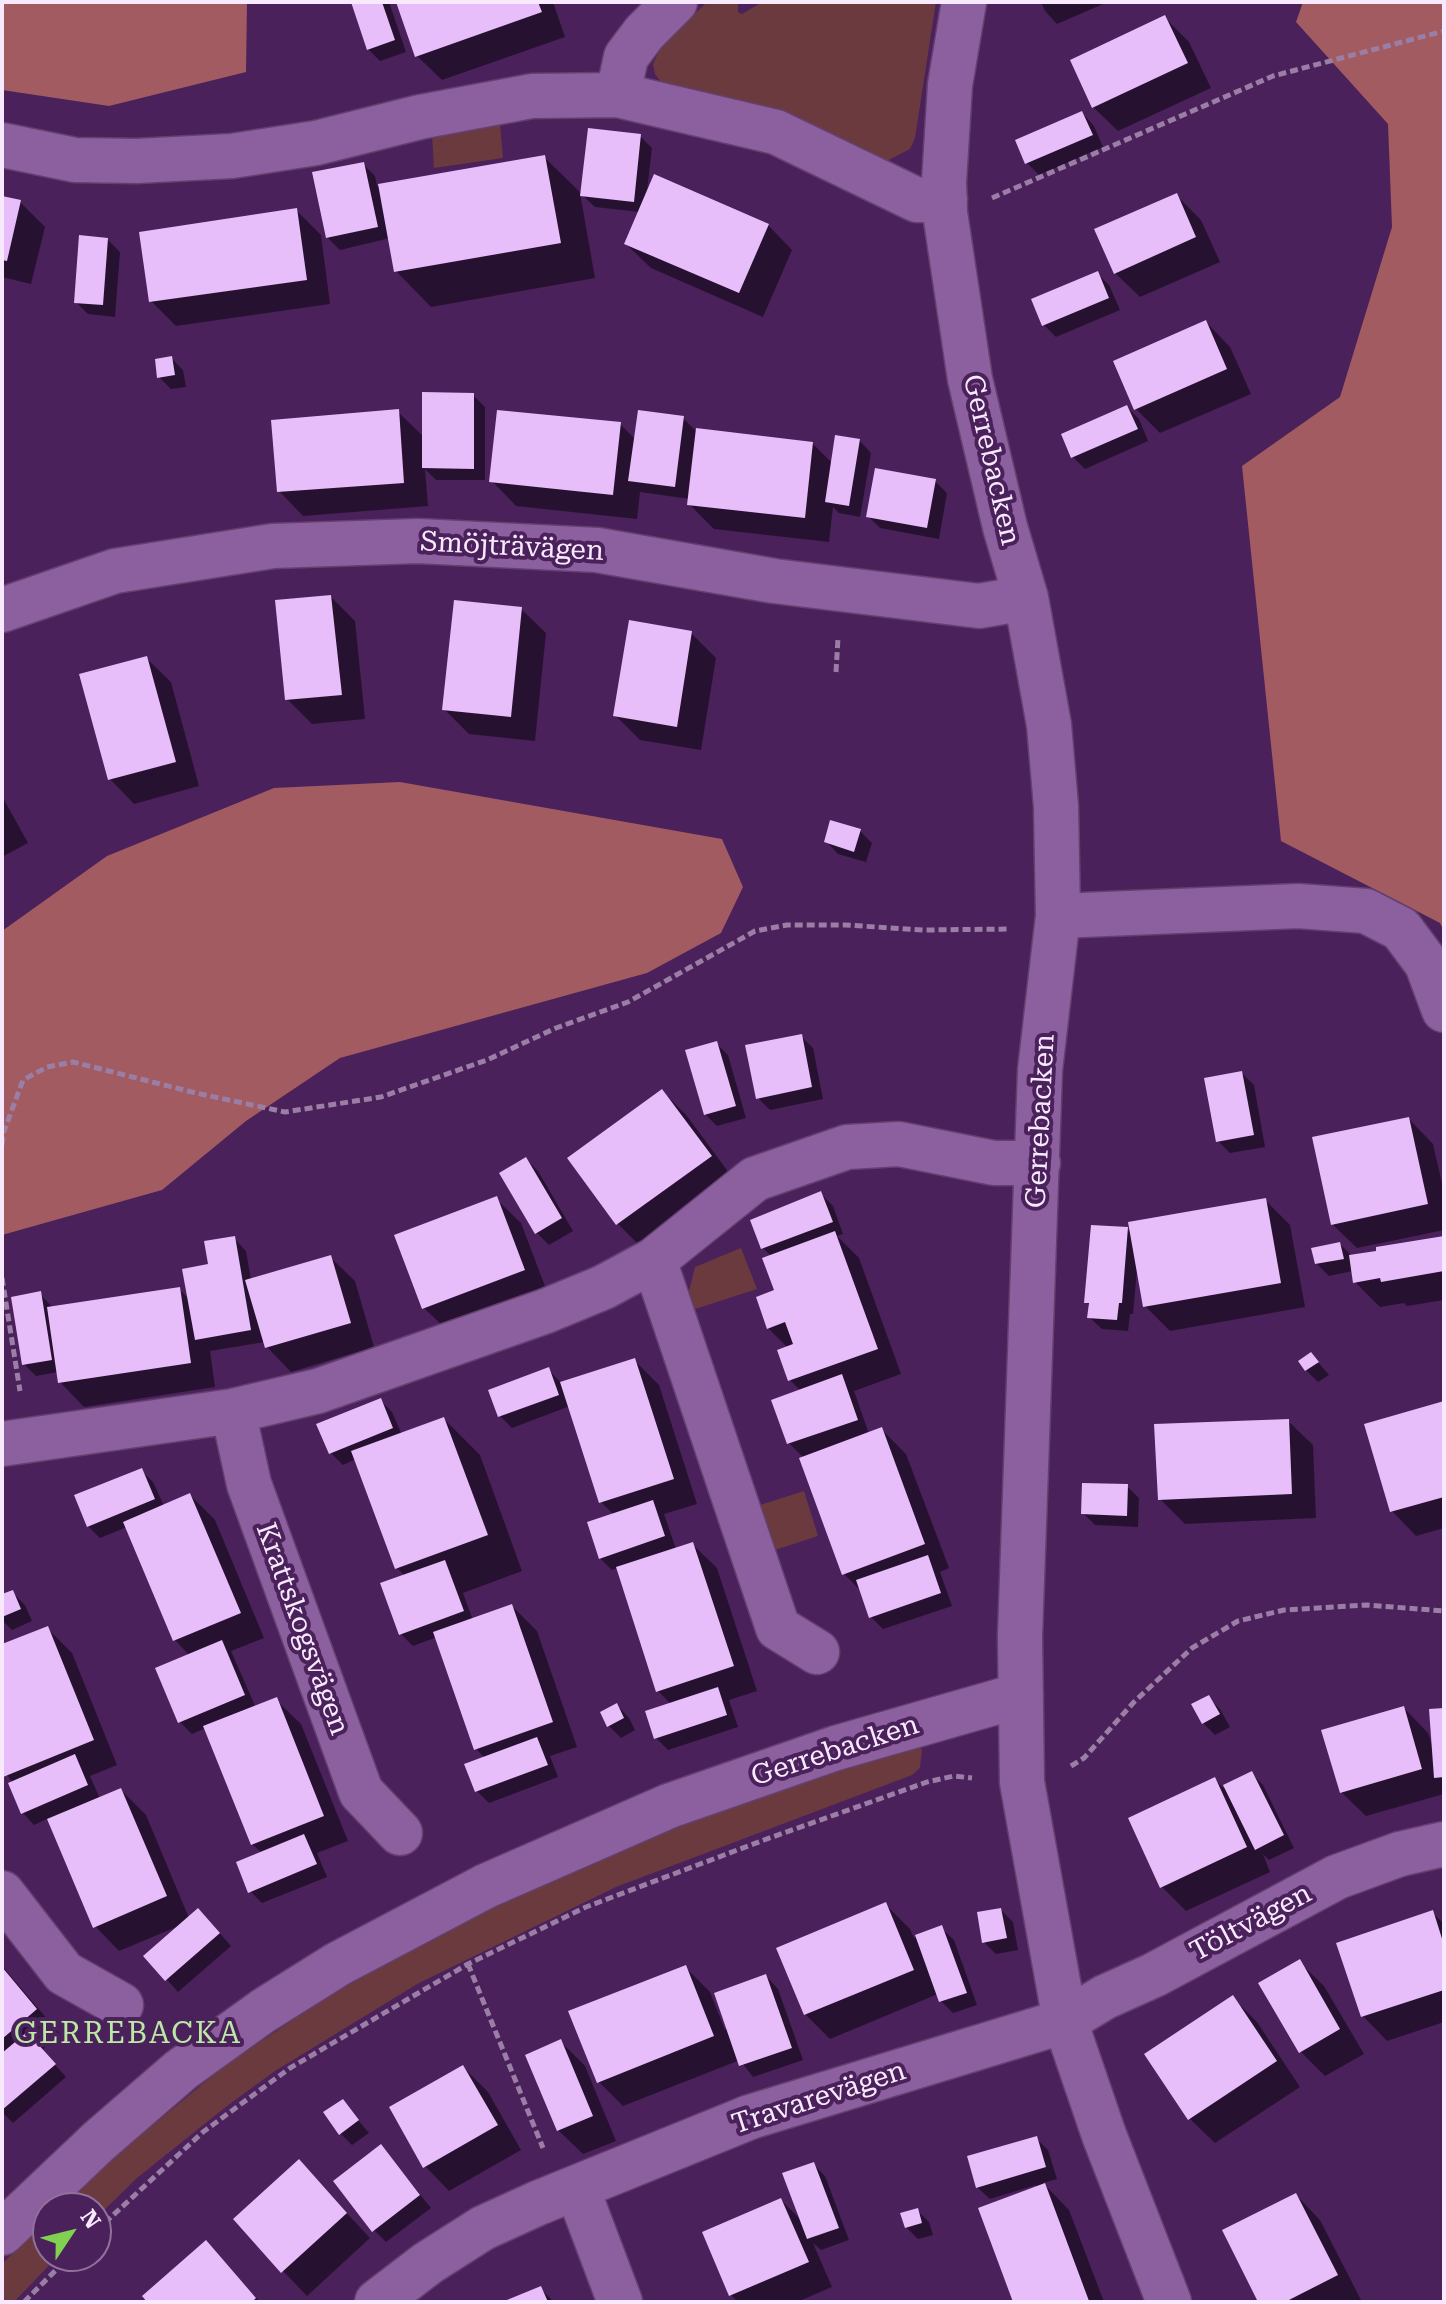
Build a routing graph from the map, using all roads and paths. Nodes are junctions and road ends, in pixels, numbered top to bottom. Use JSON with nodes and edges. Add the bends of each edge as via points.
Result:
{"nodes":[{"id":1,"x":675,"y":2,"type":"edge"},
{"id":2,"x":964,"y":2,"type":"edge"},
{"id":3,"x":1444,"y":31,"type":"edge"},
{"id":4,"x":618,"y":95,"type":"junction"},
{"id":5,"x":2,"y":145,"type":"edge"},
{"id":6,"x":945,"y":206,"type":"junction"},
{"id":7,"x":1026,"y":598,"type":"junction"},
{"id":8,"x":2,"y":610,"type":"edge"},
{"id":9,"x":1057,"y":922,"type":"junction"},
{"id":10,"x":1444,"y":1010,"type":"edge"},
{"id":11,"x":3,"y":1131,"type":"edge"},
{"id":12,"x":2,"y":1145,"type":"edge"},
{"id":13,"x":1038,"y":1163,"type":"junction"},
{"id":14,"x":654,"y":1260,"type":"junction"},
{"id":15,"x":2,"y":1278,"type":"edge"},
{"id":16,"x":233,"y":1411,"type":"junction"},
{"id":17,"x":15,"y":1442,"type":"edge"},
{"id":18,"x":1444,"y":1611,"type":"edge"},
{"id":19,"x":817,"y":1652,"type":"dead end"},
{"id":20,"x":1021,"y":1695,"type":"junction"},
{"id":21,"x":1022,"y":1782,"type":"junction"},
{"id":22,"x":400,"y":1833,"type":"dead end"},
{"id":23,"x":1444,"y":1844,"type":"edge"},
{"id":24,"x":2,"y":1893,"type":"edge"},
{"id":25,"x":468,"y":1964,"type":"junction"},
{"id":26,"x":121,"y":2005,"type":"dead end"},
{"id":27,"x":1065,"y":2021,"type":"junction"},
{"id":28,"x":569,"y":2191,"type":"junction"},
{"id":29,"x":112,"y":2216,"type":"edge"},
{"id":30,"x":2,"y":2233,"type":"edge"},
{"id":31,"x":54,"y":2272,"type":"edge"},
{"id":32,"x":24,"y":2302,"type":"edge"},
{"id":33,"x":377,"y":2302,"type":"edge"},
{"id":34,"x":620,"y":2302,"type":"edge"},
{"id":35,"x":1169,"y":2302,"type":"edge"}],
"edges":[{"from":1,"to":4,"type":"street","via":[[626,57]]},
{"from":2,"to":6,"type":"street","name":"Gerrebacken","via":[[950,85]]},
{"from":3,"to":6,"type":"path","via":[[1273,76],[964,210]]},
{"from":4,"to":5,"type":"street","via":[[532,96],[232,156],[75,160]]},
{"from":4,"to":6,"type":"street","via":[[776,132],[917,200]]},
{"from":6,"to":7,"type":"street","name":"Gerrebacken","via":[[970,379]]},
{"from":7,"to":8,"type":"street","name":"Smöjträvägen","via":[[979,606],[774,581],[597,550],[418,541],[273,546],[115,571]]},
{"from":7,"to":9,"type":"street","name":"Gerrebacken","via":[[1049,725]]},
{"from":9,"to":10,"type":"street","via":[[1298,906],[1366,911],[1401,929],[1427,964]]},
{"from":9,"to":11,"type":"path","via":[[924,930],[787,925],[755,931],[628,1002],[487,1060],[381,1097],[285,1112],[73,1062],[47,1067],[23,1080]]},
{"from":9,"to":13,"type":"street","name":"Gerrebacken","via":[[1040,1070]]},
{"from":11,"to":12,"type":"path"},
{"from":13,"to":14,"type":"street","via":[[994,1163],[899,1144],[847,1147],[755,1179]]},
{"from":13,"to":20,"type":"street","name":"Gerrebacken"},
{"from":14,"to":16,"type":"street","via":[[546,1311],[318,1391]]},
{"from":14,"to":19,"type":"street","via":[[778,1628]]},
{"from":15,"to":17,"type":"path"},
{"from":16,"to":17,"type":"street"},
{"from":16,"to":22,"type":"street","name":"Krattskogsvägen","via":[[249,1484],[361,1792]]},
{"from":18,"to":21,"type":"path","via":[[1367,1605],[1284,1610],[1238,1621],[1192,1648],[1084,1758],[1048,1777]]},
{"from":20,"to":21,"type":"street"},
{"from":20,"to":30,"type":"street","name":"Gerrebacken","via":[[836,1748],[669,1806],[486,1886],[338,1964],[181,2070]]},
{"from":21,"to":25,"type":"path","via":[[954,1776],[927,1782],[586,1907]]},
{"from":21,"to":27,"type":"street"},
{"from":23,"to":27,"type":"street","name":"Töltvägen","via":[[1337,1877]]},
{"from":24,"to":26,"type":"street","via":[[64,1973]]},
{"from":25,"to":28,"type":"path"},
{"from":25,"to":29,"type":"path","via":[[290,2068],[203,2132]]},
{"from":27,"to":28,"type":"street","name":"Travarevägen","via":[[750,2117]]},
{"from":27,"to":35,"type":"street"},
{"from":28,"to":33,"type":"street","name":"Travarevägen","via":[[483,2228]]},
{"from":28,"to":34,"type":"street"},
{"from":31,"to":32,"type":"path"}]}
